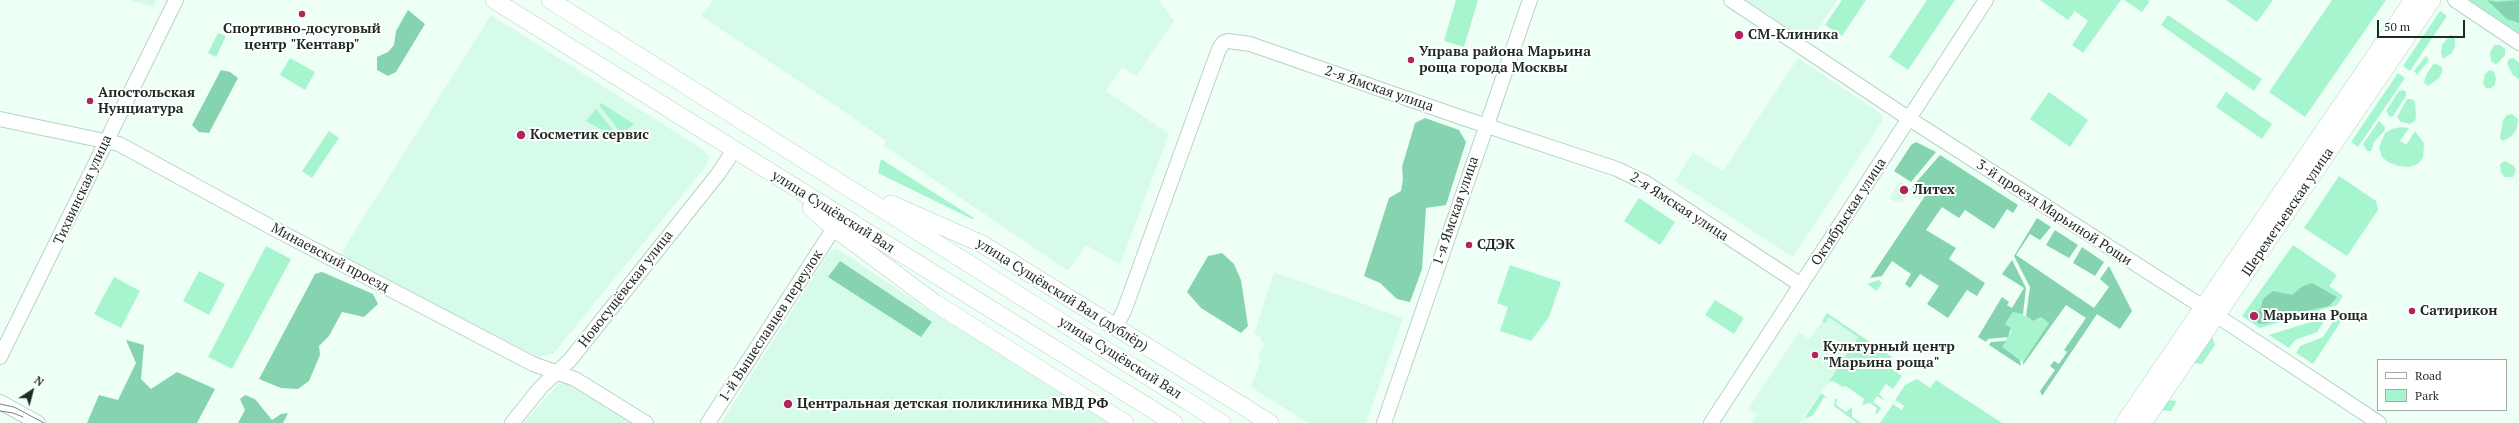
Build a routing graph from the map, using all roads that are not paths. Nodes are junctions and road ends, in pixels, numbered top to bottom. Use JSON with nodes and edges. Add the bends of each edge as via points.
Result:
{"nodes":[{"id":1,"x":176,"y":0,"type":"edge"},
{"id":2,"x":494,"y":0,"type":"edge"},
{"id":3,"x":550,"y":0,"type":"edge"},
{"id":4,"x":1530,"y":0,"type":"edge"},
{"id":5,"x":1731,"y":0,"type":"edge"},
{"id":6,"x":1986,"y":0,"type":"edge"},
{"id":7,"x":2413,"y":0,"type":"edge"},
{"id":8,"x":2432,"y":0,"type":"edge"},
{"id":9,"x":2455,"y":0,"type":"edge"},
{"id":10,"x":2519,"y":43,"type":"edge"},
{"id":11,"x":1908,"y":118,"type":"junction"},
{"id":12,"x":0,"y":119,"type":"edge"},
{"id":13,"x":1486,"y":126,"type":"junction"},
{"id":14,"x":106,"y":141,"type":"junction"},
{"id":15,"x":734,"y":150,"type":"junction"},
{"id":16,"x":778,"y":179,"type":"junction"},
{"id":17,"x":845,"y":185,"type":"junction"},
{"id":18,"x":834,"y":228,"type":"junction"},
{"id":19,"x":1801,"y":285,"type":"junction"},
{"id":20,"x":2210,"y":312,"type":"junction"},
{"id":21,"x":1115,"y":327,"type":"junction"},
{"id":22,"x":0,"y":357,"type":"edge"},
{"id":23,"x":555,"y":373,"type":"junction"},
{"id":24,"x":0,"y":402,"type":"edge"},
{"id":25,"x":38,"y":423,"type":"edge"},
{"id":26,"x":512,"y":423,"type":"edge"},
{"id":27,"x":646,"y":423,"type":"edge"},
{"id":28,"x":708,"y":423,"type":"edge"},
{"id":29,"x":1125,"y":423,"type":"edge"},
{"id":30,"x":1174,"y":423,"type":"edge"},
{"id":31,"x":1222,"y":423,"type":"edge"},
{"id":32,"x":1270,"y":423,"type":"edge"},
{"id":33,"x":1384,"y":423,"type":"edge"},
{"id":34,"x":1711,"y":423,"type":"edge"},
{"id":35,"x":2124,"y":423,"type":"edge"},
{"id":36,"x":2143,"y":423,"type":"edge"},
{"id":37,"x":2379,"y":423,"type":"edge"}],
"edges":[{"from":1,"to":14,"type":"street","name":"Тихвинская улица"},
{"from":2,"to":15,"type":"main road","name":"улица Сущёвский Вал"},
{"from":3,"to":17,"type":"main road","name":"улица Сущёвский Вал"},
{"from":4,"to":13,"type":"street","name":"1-я Ямская улица"},
{"from":5,"to":11,"type":"street","name":"3-й проезд Марьиной Рощи"},
{"from":6,"to":11,"type":"street","name":"Октябрьская улица"},
{"from":7,"to":20,"type":"main road","name":"Шереметьевская улица"},
{"from":8,"to":20,"type":"main road","name":"Шереметьевская улица"},
{"from":9,"to":10,"type":"street"},
{"from":11,"to":19,"type":"street","name":"Октябрьская улица"},
{"from":11,"to":20,"type":"street","name":"3-й проезд Марьиной Рощи"},
{"from":12,"to":14,"type":"street","name":"Минаевский проезд"},
{"from":13,"to":19,"type":"street","name":"2-я Ямская улица","via":[[1624,172],[1646,183]]},
{"from":13,"to":21,"type":"street","name":"2-я Ямская улица","via":[[1250,44],[1239,41],[1223,43],[1124,311]]},
{"from":13,"to":33,"type":"street","name":"1-я Ямская улица"},
{"from":14,"to":22,"type":"street","name":"Тихвинская улица"},
{"from":14,"to":23,"type":"street","name":"Минаевский проезд","via":[[128,149],[271,227]]},
{"from":15,"to":16,"type":"main road","name":"улица Сущёвский Вал"},
{"from":15,"to":23,"type":"street","name":"Новосущёвская улица","via":[[718,174],[570,360]]},
{"from":16,"to":18,"type":"main road"},
{"from":16,"to":30,"type":"main road","name":"улица Сущёвский Вал"},
{"from":17,"to":21,"type":"main road","name":"улица Сущёвский Вал (дублёр)","via":[[976,241]]},
{"from":17,"to":31,"type":"main road","name":"улица Сущёвский Вал"},
{"from":18,"to":28,"type":"street","name":"1-й Вышеславцев переулок"},
{"from":18,"to":29,"type":"main road","via":[[934,304]]},
{"from":19,"to":34,"type":"street","name":"Октябрьская улица"},
{"from":20,"to":35,"type":"main road","name":"Шереметьевская улица"},
{"from":20,"to":36,"type":"main road","name":"Шереметьевская улица"},
{"from":20,"to":37,"type":"street","name":"3-й проезд Марьиной Рощи"},
{"from":21,"to":32,"type":"main road","name":"улица Сущёвский Вал (дублёр)"},
{"from":23,"to":26,"type":"street","name":"Новосущёвская улица"},
{"from":23,"to":27,"type":"street","name":"Минаевский проезд","via":[[575,379]]},
{"from":24,"to":25,"type":"street"}]}
